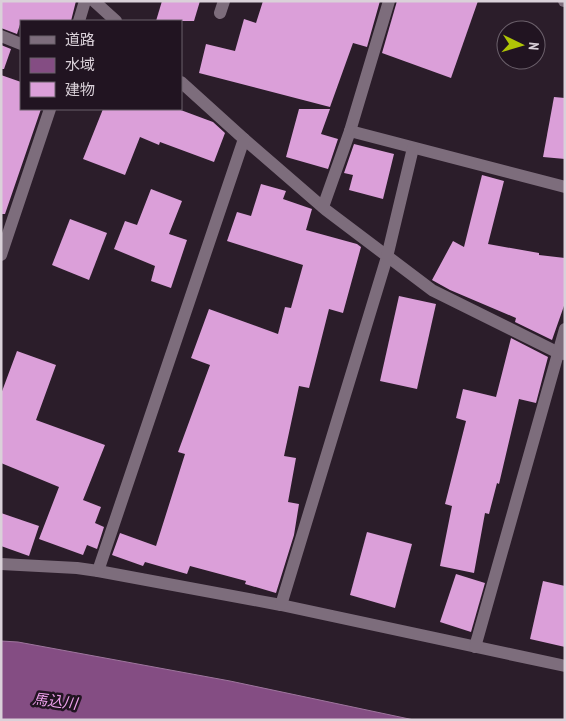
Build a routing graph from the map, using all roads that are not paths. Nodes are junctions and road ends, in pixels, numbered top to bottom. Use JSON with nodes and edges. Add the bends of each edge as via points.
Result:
{"nodes":[{"id":1,"x":86,"y":1,"type":"edge"},
{"id":2,"x":94,"y":1,"type":"edge"},
{"id":3,"x":388,"y":1,"type":"edge"},
{"id":4,"x":79,"y":20,"type":"edge"},
{"id":5,"x":115,"y":20,"type":"edge"},
{"id":6,"x":1,"y":36,"type":"edge"},
{"id":7,"x":20,"y":44,"type":"edge"},
{"id":8,"x":182,"y":83,"type":"edge"},
{"id":9,"x":50,"y":110,"type":"edge"},
{"id":10,"x":350,"y":131,"type":"junction"},
{"id":11,"x":244,"y":139,"type":"junction"},
{"id":12,"x":413,"y":148,"type":"junction"},
{"id":13,"x":565,"y":187,"type":"edge"},
{"id":14,"x":323,"y":207,"type":"junction"},
{"id":15,"x":1,"y":255,"type":"edge"},
{"id":16,"x":388,"y":257,"type":"junction"},
{"id":17,"x":565,"y":329,"type":"edge"},
{"id":18,"x":562,"y":354,"type":"edge"},
{"id":19,"x":1,"y":564,"type":"edge"},
{"id":20,"x":98,"y":571,"type":"junction"},
{"id":21,"x":282,"y":605,"type":"junction"},
{"id":22,"x":475,"y":647,"type":"junction"},
{"id":23,"x":565,"y":666,"type":"edge"}],
"edges":[{"from":1,"to":4,"type":"street"},
{"from":2,"to":5,"type":"street"},
{"from":3,"to":10,"type":"street"},
{"from":6,"to":7,"type":"street"},
{"from":8,"to":11,"type":"street"},
{"from":9,"to":15,"type":"street"},
{"from":10,"to":12,"type":"street"},
{"from":10,"to":14,"type":"street"},
{"from":11,"to":14,"type":"street"},
{"from":11,"to":20,"type":"street"},
{"from":12,"to":13,"type":"street"},
{"from":12,"to":16,"type":"street"},
{"from":14,"to":16,"type":"street"},
{"from":16,"to":18,"type":"street","via":[[432,290]]},
{"from":16,"to":21,"type":"street"},
{"from":17,"to":18,"type":"street"},
{"from":18,"to":22,"type":"street"},
{"from":19,"to":20,"type":"street"},
{"from":20,"to":21,"type":"street"},
{"from":21,"to":22,"type":"street"},
{"from":22,"to":23,"type":"street"}]}
